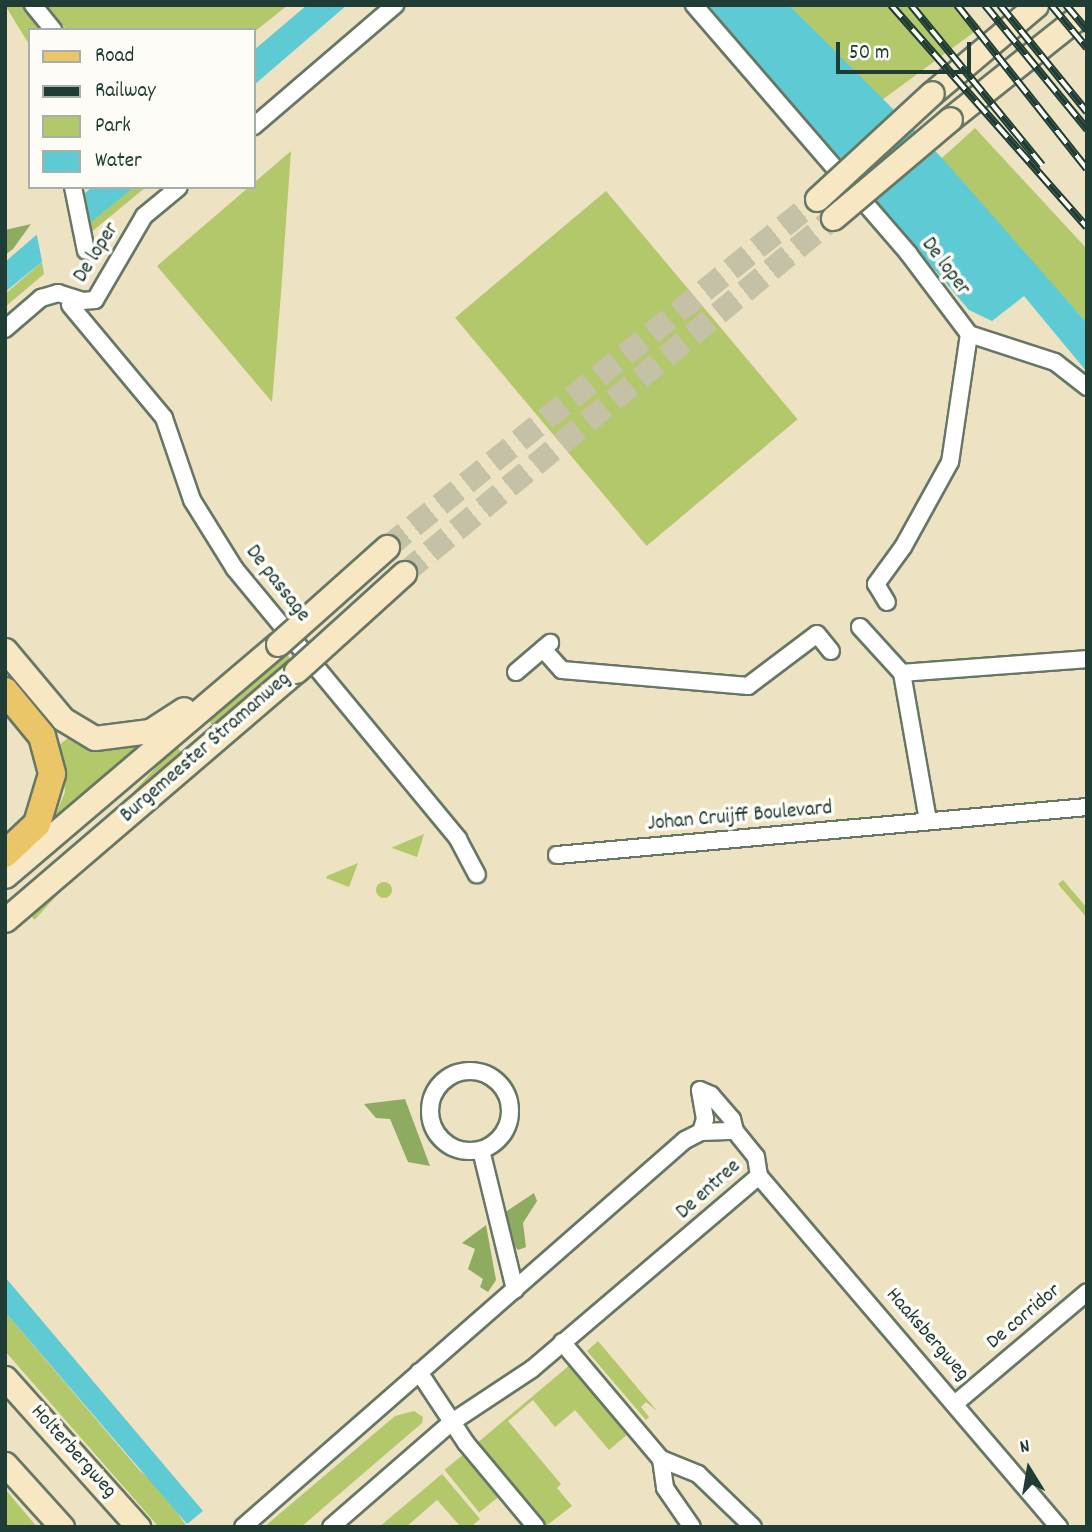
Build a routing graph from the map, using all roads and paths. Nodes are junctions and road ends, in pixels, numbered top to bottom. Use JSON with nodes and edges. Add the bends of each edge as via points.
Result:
{"nodes":[{"id":1,"x":33,"y":5,"type":"edge"},
{"id":2,"x":395,"y":5,"type":"edge"},
{"id":3,"x":694,"y":5,"type":"edge"},
{"id":4,"x":1036,"y":5,"type":"edge"},
{"id":5,"x":1087,"y":9,"type":"edge"},
{"id":6,"x":51,"y":28,"type":"edge"},
{"id":7,"x":256,"y":124,"type":"edge"},
{"id":8,"x":73,"y":189,"type":"edge"},
{"id":9,"x":177,"y":189,"type":"edge"},
{"id":10,"x":817,"y":199,"type":"tunnel mouth"},
{"id":11,"x":833,"y":218,"type":"tunnel mouth"},
{"id":12,"x":85,"y":246,"type":"dead end"},
{"id":13,"x":71,"y":305,"type":"dead end"},
{"id":14,"x":5,"y":329,"type":"edge"},
{"id":15,"x":969,"y":334,"type":"junction"},
{"id":16,"x":1087,"y":387,"type":"edge"},
{"id":17,"x":387,"y":547,"type":"tunnel mouth"},
{"id":18,"x":404,"y":573,"type":"tunnel mouth"},
{"id":19,"x":887,"y":602,"type":"dead end"},
{"id":20,"x":860,"y":627,"type":"dead end"},
{"id":21,"x":5,"y":650,"type":"edge"},
{"id":22,"x":831,"y":651,"type":"dead end"},
{"id":23,"x":1087,"y":659,"type":"edge"},
{"id":24,"x":516,"y":672,"type":"dead end"},
{"id":25,"x":902,"y":673,"type":"junction"},
{"id":26,"x":5,"y":691,"type":"edge"},
{"id":27,"x":224,"y":691,"type":"junction"},
{"id":28,"x":1087,"y":807,"type":"edge"},
{"id":29,"x":928,"y":821,"type":"junction"},
{"id":30,"x":5,"y":854,"type":"edge"},
{"id":31,"x":557,"y":855,"type":"dead end"},
{"id":32,"x":477,"y":874,"type":"dead end"},
{"id":33,"x":5,"y":876,"type":"edge"},
{"id":34,"x":5,"y":920,"type":"edge"},
{"id":35,"x":735,"y":1131,"type":"junction"},
{"id":36,"x":701,"y":1132,"type":"junction"},
{"id":37,"x":481,"y":1150,"type":"junction"},
{"id":38,"x":759,"y":1175,"type":"junction"},
{"id":39,"x":515,"y":1290,"type":"junction"},
{"id":40,"x":1087,"y":1292,"type":"edge"},
{"id":41,"x":562,"y":1342,"type":"junction"},
{"id":42,"x":419,"y":1372,"type":"junction"},
{"id":43,"x":5,"y":1378,"type":"edge"},
{"id":44,"x":5,"y":1397,"type":"edge"},
{"id":45,"x":957,"y":1402,"type":"junction"},
{"id":46,"x":37,"y":1411,"type":"junction"},
{"id":47,"x":452,"y":1422,"type":"junction"},
{"id":48,"x":661,"y":1459,"type":"junction"},
{"id":49,"x":5,"y":1464,"type":"edge"},
{"id":50,"x":62,"y":1527,"type":"edge"},
{"id":51,"x":138,"y":1527,"type":"edge"},
{"id":52,"x":243,"y":1527,"type":"edge"},
{"id":53,"x":331,"y":1527,"type":"edge"},
{"id":54,"x":536,"y":1527,"type":"edge"},
{"id":55,"x":692,"y":1527,"type":"edge"},
{"id":56,"x":752,"y":1527,"type":"edge"},
{"id":57,"x":1059,"y":1527,"type":"edge"}],
"edges":[{"from":1,"to":6,"type":"street"},
{"from":2,"to":7,"type":"street"},
{"from":3,"to":15,"type":"street","name":"De loper","via":[[908,253]]},
{"from":4,"to":10,"type":"main road","bridge":true},
{"from":5,"to":11,"type":"main road","bridge":true},
{"from":8,"to":12,"type":"street"},
{"from":9,"to":14,"type":"street","name":"De loper","via":[[144,216],[95,300],[58,293],[41,298]]},
{"from":13,"to":32,"type":"street","name":"De passage","via":[[164,418],[192,500],[235,569],[458,839]]},
{"from":15,"to":16,"type":"street","via":[[1055,362]]},
{"from":15,"to":19,"type":"street","via":[[950,462],[903,547],[876,584]]},
{"from":17,"to":27,"type":"main road","name":"Burgemeester Stramanweg","bridge":true},
{"from":18,"to":34,"type":"main road","name":"Burgemeester Stramanweg","bridge":true},
{"from":20,"to":25,"type":"street"},
{"from":21,"to":27,"type":"main road","name":"Burgemeester Stramanweg","via":[[63,719],[95,738],[127,736],[167,723],[199,696]]},
{"from":22,"to":24,"type":"street","via":[[817,634],[748,686],[562,670],[548,645]]},
{"from":23,"to":25,"type":"street"},
{"from":25,"to":29,"type":"street"},
{"from":26,"to":30,"type":"main road","via":[[42,736],[52,774],[37,824]]},
{"from":27,"to":33,"type":"main road","name":"Burgemeester Stramanweg"},
{"from":28,"to":29,"type":"street","name":"Johan Cruijff Boulevard"},
{"from":29,"to":31,"type":"street","name":"Johan Cruijff Boulevard"},
{"from":35,"to":36,"type":"street","name":"De entree"},
{"from":35,"to":36,"type":"street","via":[[732,1119],[712,1096],[700,1090],[705,1119]]},
{"from":35,"to":38,"type":"street","name":"De entree","via":[[756,1157]]},
{"from":36,"to":39,"type":"street","via":[[629,1186]]},
{"from":37,"to":37,"type":"street","via":[[465,1151],[447,1144],[430,1116],[440,1084],[462,1072],[492,1077],[510,1103],[509,1123],[501,1137]]},
{"from":37,"to":39,"type":"street"},
{"from":38,"to":41,"type":"street","name":"De entree"},
{"from":38,"to":45,"type":"street","name":"Haaksbergweg"},
{"from":39,"to":42,"type":"street"},
{"from":40,"to":45,"type":"street","name":"De corridor"},
{"from":41,"to":47,"type":"street","name":"De entree","via":[[504,1391]]},
{"from":41,"to":48,"type":"street"},
{"from":42,"to":47,"type":"street"},
{"from":42,"to":52,"type":"street"},
{"from":43,"to":46,"type":"main road","name":"Holterbergweg"},
{"from":44,"to":46,"type":"street"},
{"from":45,"to":57,"type":"street","name":"Haaksbergweg"},
{"from":46,"to":51,"type":"main road","name":"Holterbergweg"},
{"from":47,"to":53,"type":"street","name":"De entree"},
{"from":47,"to":54,"type":"street"},
{"from":48,"to":55,"type":"street","via":[[665,1488]]},
{"from":48,"to":56,"type":"street","via":[[698,1474]]},
{"from":49,"to":50,"type":"main road"}]}
